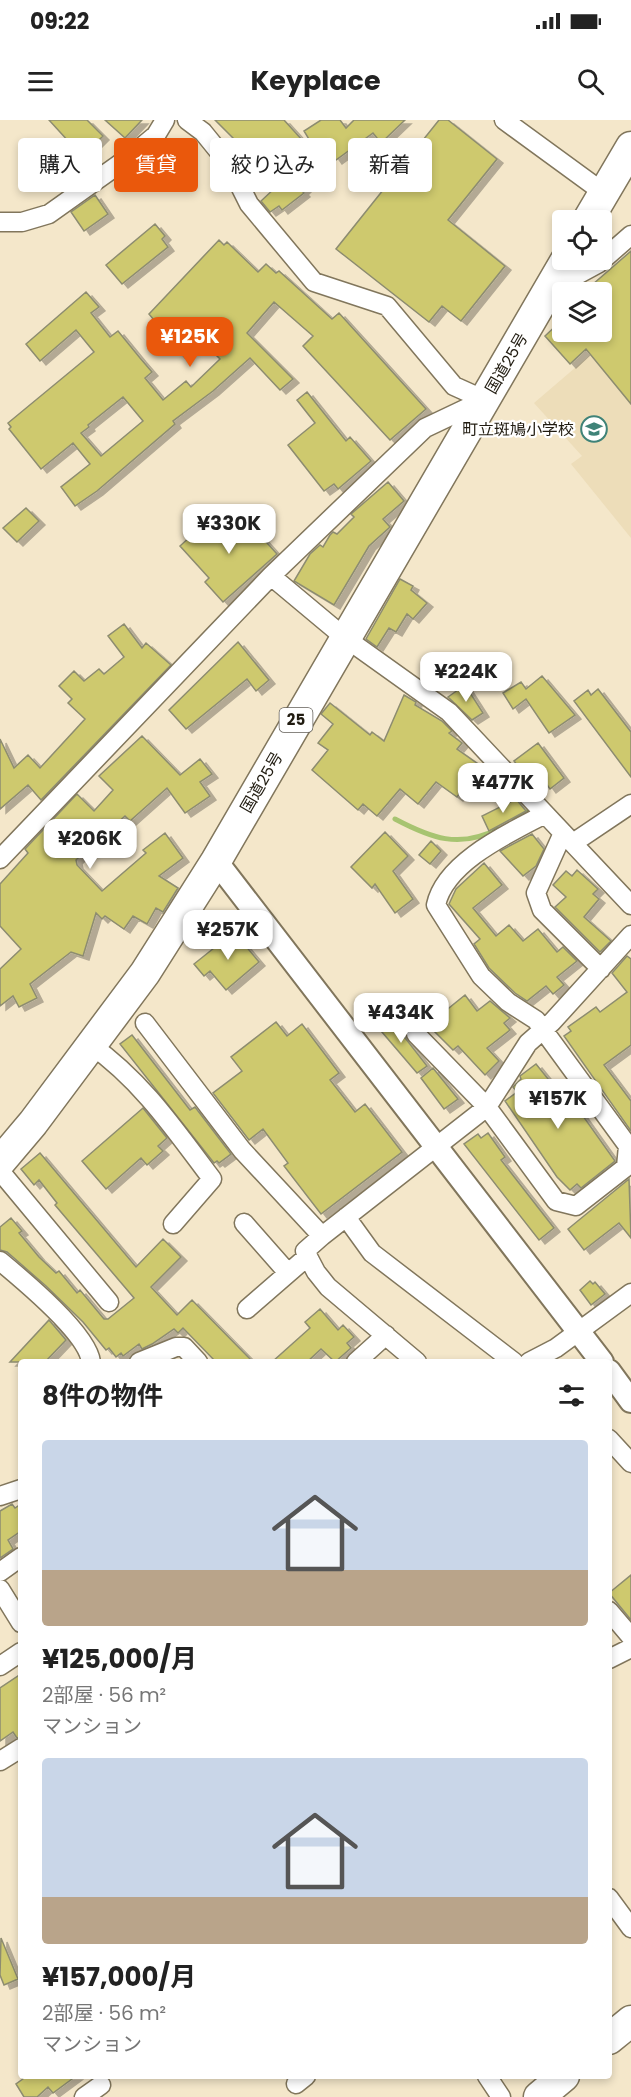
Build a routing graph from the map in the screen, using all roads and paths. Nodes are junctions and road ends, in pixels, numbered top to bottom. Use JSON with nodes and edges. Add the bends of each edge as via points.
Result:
{"nodes":[{"id":1,"x":165,"y":120,"type":"edge"},
{"id":2,"x":187,"y":120,"type":"edge"},
{"id":3,"x":504,"y":120,"type":"edge"},
{"id":4,"x":631,"y":147,"type":"edge"},
{"id":5,"x":604,"y":192,"type":"junction"},
{"id":6,"x":594,"y":210,"type":"edge"},
{"id":7,"x":0,"y":222,"type":"edge"},
{"id":8,"x":631,"y":235,"type":"edge"},
{"id":9,"x":560,"y":270,"type":"edge"},
{"id":10,"x":548,"y":291,"type":"junction"},
{"id":11,"x":486,"y":399,"type":"junction"},
{"id":12,"x":271,"y":576,"type":"junction"},
{"id":13,"x":344,"y":637,"type":"junction"},
{"id":14,"x":631,"y":804,"type":"edge"},
{"id":15,"x":545,"y":814,"type":"junction"},
{"id":16,"x":568,"y":838,"type":"junction"},
{"id":17,"x":0,"y":858,"type":"edge"},
{"id":18,"x":216,"y":861,"type":"junction"},
{"id":19,"x":631,"y":905,"type":"edge"},
{"id":20,"x":631,"y":935,"type":"edge"},
{"id":21,"x":601,"y":969,"type":"junction"},
{"id":22,"x":145,"y":1023,"type":"dead end"},
{"id":23,"x":542,"y":1031,"type":"junction"},
{"id":24,"x":416,"y":1034,"type":"dead end"},
{"id":25,"x":91,"y":1045,"type":"junction"},
{"id":26,"x":487,"y":1107,"type":"junction"},
{"id":27,"x":436,"y":1145,"type":"junction"},
{"id":28,"x":0,"y":1162,"type":"edge"},
{"id":29,"x":0,"y":1171,"type":"edge"},
{"id":30,"x":346,"y":1217,"type":"junction"},
{"id":31,"x":244,"y":1222,"type":"dead end"},
{"id":32,"x":173,"y":1224,"type":"dead end"},
{"id":33,"x":322,"y":1236,"type":"junction"},
{"id":34,"x":308,"y":1256,"type":"junction"},
{"id":35,"x":0,"y":1261,"type":"edge"},
{"id":36,"x":288,"y":1273,"type":"junction"},
{"id":37,"x":631,"y":1293,"type":"edge"},
{"id":38,"x":109,"y":1302,"type":"dead end"},
{"id":39,"x":247,"y":1309,"type":"dead end"},
{"id":40,"x":580,"y":1332,"type":"junction"},
{"id":41,"x":386,"y":1335,"type":"junction"},
{"id":42,"x":92,"y":1359,"type":"edge"},
{"id":43,"x":146,"y":1359,"type":"edge"},
{"id":44,"x":195,"y":1359,"type":"edge"},
{"id":45,"x":359,"y":1359,"type":"edge"},
{"id":46,"x":414,"y":1359,"type":"edge"},
{"id":47,"x":510,"y":1359,"type":"edge"},
{"id":48,"x":539,"y":1359,"type":"edge"},
{"id":49,"x":600,"y":1359,"type":"edge"},
{"id":50,"x":612,"y":1375,"type":"edge"},
{"id":51,"x":631,"y":1401,"type":"edge"},
{"id":52,"x":612,"y":1442,"type":"edge"},
{"id":53,"x":631,"y":1463,"type":"edge"},
{"id":54,"x":18,"y":1490,"type":"edge"},
{"id":55,"x":0,"y":1496,"type":"edge"},
{"id":56,"x":18,"y":1559,"type":"edge"},
{"id":57,"x":0,"y":1572,"type":"edge"},
{"id":58,"x":0,"y":1588,"type":"edge"},
{"id":59,"x":612,"y":1615,"type":"edge"},
{"id":60,"x":18,"y":1618,"type":"edge"},
{"id":61,"x":631,"y":1637,"type":"edge"},
{"id":62,"x":631,"y":1648,"type":"edge"},
{"id":63,"x":18,"y":1654,"type":"edge"},
{"id":64,"x":612,"y":1658,"type":"edge"},
{"id":65,"x":0,"y":1666,"type":"edge"},
{"id":66,"x":18,"y":1750,"type":"edge"},
{"id":67,"x":0,"y":1761,"type":"edge"},
{"id":68,"x":612,"y":1902,"type":"edge"},
{"id":69,"x":631,"y":1928,"type":"edge"},
{"id":70,"x":631,"y":2021,"type":"edge"},
{"id":71,"x":612,"y":2037,"type":"edge"},
{"id":72,"x":489,"y":2079,"type":"edge"},
{"id":73,"x":560,"y":2079,"type":"edge"},
{"id":74,"x":101,"y":2085,"type":"dead end"},
{"id":75,"x":84,"y":2097,"type":"edge"},
{"id":76,"x":501,"y":2097,"type":"edge"},
{"id":77,"x":539,"y":2097,"type":"edge"}],
"edges":[{"from":1,"to":7,"type":"street","via":[[156,135],[132,155],[49,213],[22,222]]},
{"from":2,"to":11,"type":"street","via":[[203,132],[229,164],[249,204],[314,282],[387,306],[454,386]]},
{"from":3,"to":5,"type":"street"},
{"from":4,"to":5,"type":"highway"},
{"from":5,"to":6,"type":"highway"},
{"from":8,"to":10,"type":"street","via":[[599,263]]},
{"from":9,"to":10,"type":"highway","name":"国道25号","number":"25"},
{"from":10,"to":11,"type":"highway","name":"国道25号","number":"25"},
{"from":11,"to":12,"type":"street","via":[[425,428]]},
{"from":11,"to":13,"type":"highway","name":"国道25号","number":"25"},
{"from":12,"to":13,"type":"street"},
{"from":12,"to":17,"type":"street"},
{"from":13,"to":15,"type":"street","via":[[449,712]]},
{"from":13,"to":18,"type":"highway","name":"国道25号","number":"25"},
{"from":14,"to":16,"type":"street"},
{"from":15,"to":16,"type":"street"},
{"from":15,"to":23,"type":"street","via":[[487,845],[440,888],[436,904],[481,976],[508,1002],[536,1020]]},
{"from":16,"to":19,"type":"street"},
{"from":16,"to":21,"type":"street","via":[[536,893],[537,902]]},
{"from":18,"to":25,"type":"highway","name":"国道25号","number":"25","via":[[145,973]]},
{"from":18,"to":27,"type":"street"},
{"from":20,"to":21,"type":"street"},
{"from":21,"to":23,"type":"street"},
{"from":22,"to":33,"type":"street","via":[[242,1150]]},
{"from":23,"to":26,"type":"street","via":[[528,1043]]},
{"from":23,"to":26,"type":"street","via":[[628,1146],[626,1167],[576,1206],[556,1201]]},
{"from":24,"to":26,"type":"street"},
{"from":25,"to":28,"type":"highway","name":"国道25号","number":"25"},
{"from":25,"to":32,"type":"street","via":[[114,1061],[152,1099],[212,1179]]},
{"from":26,"to":27,"type":"street"},
{"from":27,"to":30,"type":"street"},
{"from":27,"to":40,"type":"street"},
{"from":29,"to":38,"type":"street"},
{"from":30,"to":33,"type":"street"},
{"from":30,"to":47,"type":"street","via":[[372,1253]]},
{"from":31,"to":36,"type":"street"},
{"from":33,"to":34,"type":"street","via":[[305,1251]]},
{"from":34,"to":36,"type":"street"},
{"from":34,"to":41,"type":"street","via":[[328,1287]]},
{"from":35,"to":42,"type":"street","via":[[79,1336]]},
{"from":36,"to":39,"type":"street"},
{"from":37,"to":40,"type":"street"},
{"from":40,"to":48,"type":"street"},
{"from":40,"to":49,"type":"street"},
{"from":41,"to":45,"type":"street"},
{"from":41,"to":46,"type":"street"},
{"from":43,"to":44,"type":"street","via":[[176,1347],[184,1347]]},
{"from":50,"to":51,"type":"street"},
{"from":52,"to":53,"type":"street"},
{"from":54,"to":55,"type":"street"},
{"from":56,"to":57,"type":"street"},
{"from":58,"to":60,"type":"street"},
{"from":59,"to":61,"type":"street"},
{"from":62,"to":64,"type":"street"},
{"from":63,"to":65,"type":"street"},
{"from":66,"to":67,"type":"street"},
{"from":68,"to":69,"type":"street"},
{"from":70,"to":71,"type":"highway"},
{"from":72,"to":76,"type":"street"},
{"from":73,"to":77,"type":"highway"},
{"from":74,"to":75,"type":"street"}]}
